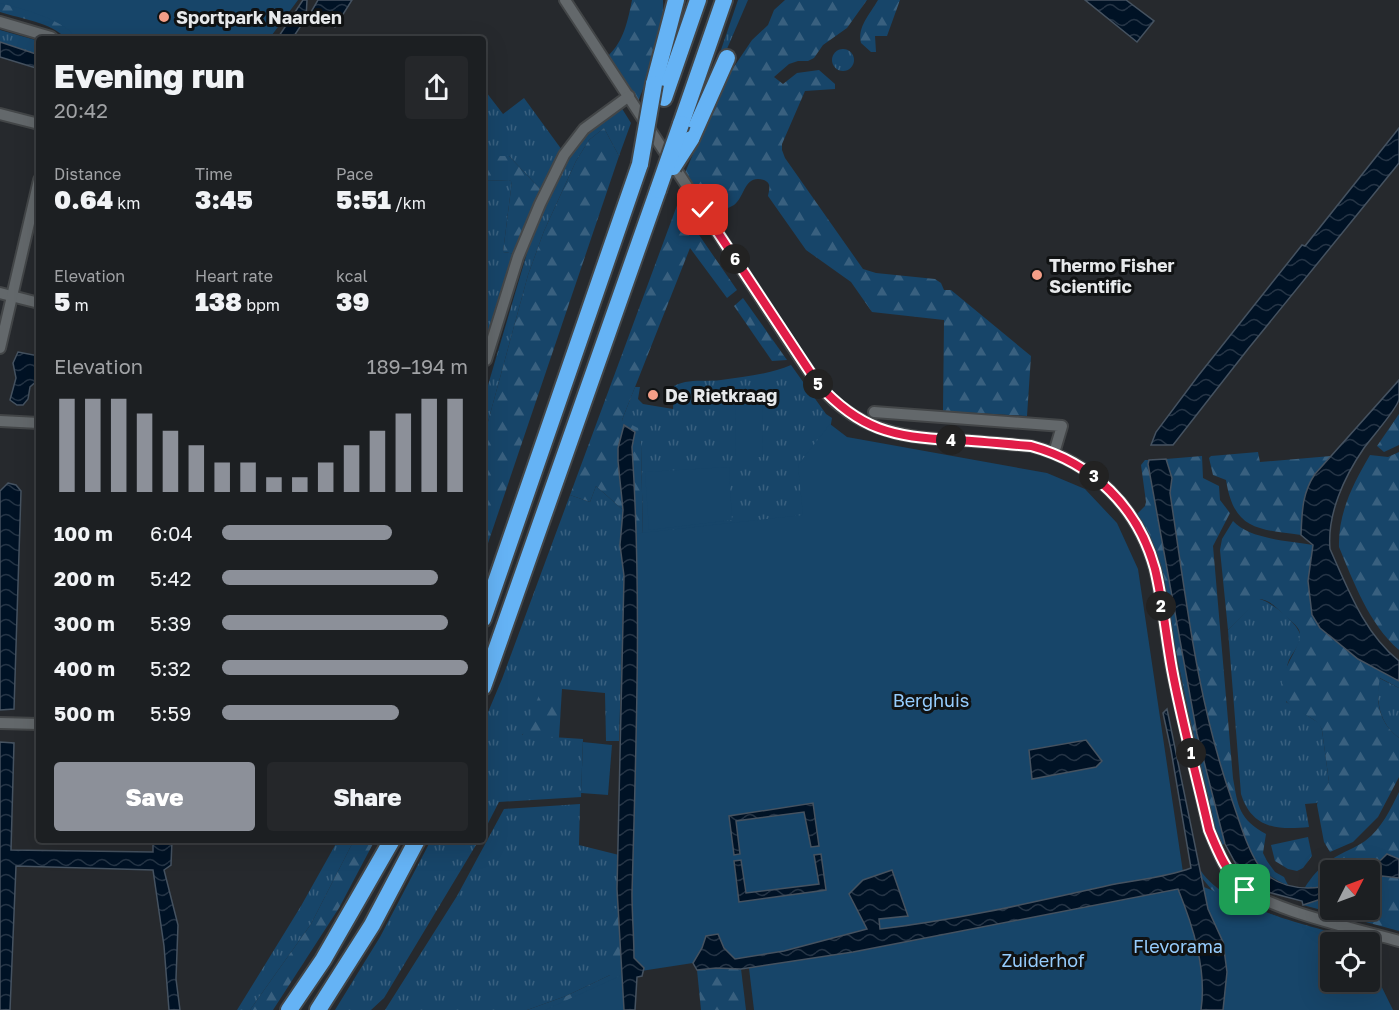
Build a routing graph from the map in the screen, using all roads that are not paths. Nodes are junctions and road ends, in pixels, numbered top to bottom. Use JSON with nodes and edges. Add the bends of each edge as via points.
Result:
{"nodes":[{"id":1,"x":565,"y":0,"type":"edge"},
{"id":2,"x":676,"y":0,"type":"edge"},
{"id":3,"x":698,"y":0,"type":"edge"},
{"id":4,"x":724,"y":0,"type":"edge"},
{"id":5,"x":0,"y":22,"type":"edge"},
{"id":6,"x":48,"y":36,"type":"edge"},
{"id":7,"x":727,"y":58,"type":"dead end"},
{"id":8,"x":629,"y":96,"type":"junction"},
{"id":9,"x":0,"y":114,"type":"edge"},
{"id":10,"x":36,"y":123,"type":"edge"},
{"id":11,"x":640,"y":164,"type":"junction"},
{"id":12,"x":658,"y":190,"type":"junction"},
{"id":13,"x":36,"y":193,"type":"edge"},
{"id":14,"x":0,"y":293,"type":"edge"},
{"id":15,"x":13,"y":296,"type":"junction"},
{"id":16,"x":36,"y":302,"type":"edge"},
{"id":17,"x":0,"y":348,"type":"edge"},
{"id":18,"x":486,"y":360,"type":"dead end"},
{"id":19,"x":874,"y":412,"type":"dead end"},
{"id":20,"x":953,"y":420,"type":"junction"},
{"id":21,"x":0,"y":421,"type":"edge"},
{"id":22,"x":36,"y":423,"type":"edge"},
{"id":23,"x":953,"y":440,"type":"junction"},
{"id":24,"x":1054,"y":453,"type":"junction"},
{"id":25,"x":486,"y":610,"type":"edge"},
{"id":26,"x":486,"y":678,"type":"edge"},
{"id":27,"x":0,"y":723,"type":"edge"},
{"id":28,"x":36,"y":724,"type":"edge"},
{"id":29,"x":390,"y":843,"type":"edge"},
{"id":30,"x":415,"y":843,"type":"edge"},
{"id":31,"x":1399,"y":941,"type":"edge"},
{"id":32,"x":289,"y":1010,"type":"edge"},
{"id":33,"x":318,"y":1010,"type":"edge"}],
"edges":[{"from":1,"to":8,"type":"street"},
{"from":2,"to":11,"type":"highway","bridge":true,"via":[[654,84]]},
{"from":3,"to":11,"type":"highway","bridge":true},
{"from":4,"to":12,"type":"highway","bridge":true},
{"from":5,"to":6,"type":"street"},
{"from":7,"to":12,"type":"highway","bridge":true,"via":[[691,139]]},
{"from":8,"to":18,"type":"street","via":[[584,129],[564,154],[518,256]]},
{"from":8,"to":23,"type":"street","via":[[799,357],[831,398],[879,429],[923,439]]},
{"from":9,"to":10,"type":"street"},
{"from":11,"to":25,"type":"highway"},
{"from":12,"to":26,"type":"highway"},
{"from":13,"to":15,"type":"street"},
{"from":14,"to":15,"type":"street"},
{"from":15,"to":16,"type":"street"},
{"from":15,"to":17,"type":"street"},
{"from":19,"to":20,"type":"street"},
{"from":20,"to":23,"type":"street"},
{"from":20,"to":24,"type":"street","via":[[1062,426]]},
{"from":21,"to":22,"type":"street"},
{"from":23,"to":24,"type":"street","via":[[1031,446]]},
{"from":24,"to":31,"type":"street","via":[[1109,488],[1129,513],[1146,546],[1155,571],[1172,670],[1209,830],[1234,880],[1258,898]]},
{"from":27,"to":28,"type":"street"},
{"from":29,"to":32,"type":"highway","via":[[323,960]]},
{"from":30,"to":33,"type":"highway","via":[[372,925]]}]}
